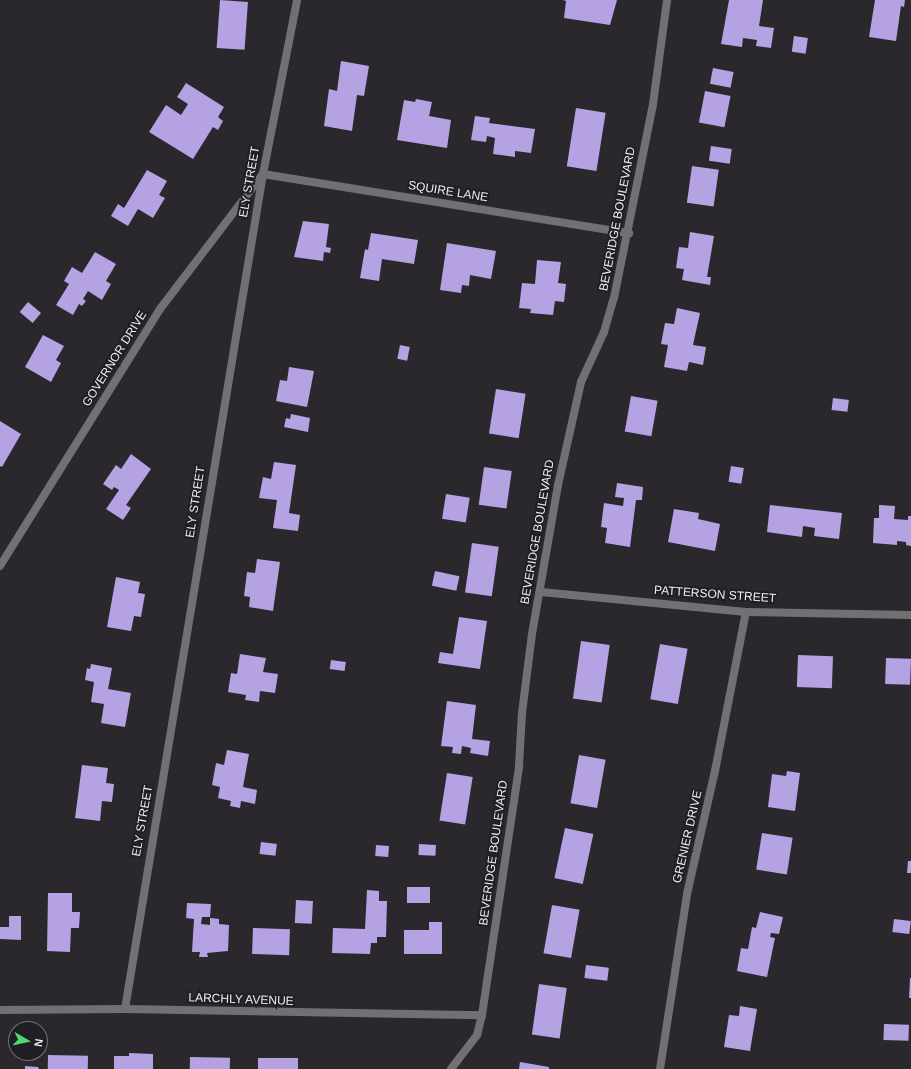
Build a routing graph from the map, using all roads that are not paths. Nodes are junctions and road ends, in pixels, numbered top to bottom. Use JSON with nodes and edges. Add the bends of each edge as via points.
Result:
{"nodes":[{"id":1,"x":297,"y":0,"type":"edge"},
{"id":2,"x":668,"y":0,"type":"edge"},
{"id":3,"x":263,"y":174,"type":"junction"},
{"id":4,"x":629,"y":234,"type":"junction"},
{"id":5,"x":0,"y":566,"type":"edge"},
{"id":6,"x":541,"y":592,"type":"junction"},
{"id":7,"x":746,"y":612,"type":"junction"},
{"id":8,"x":911,"y":615,"type":"edge"},
{"id":9,"x":125,"y":1009,"type":"junction"},
{"id":10,"x":0,"y":1010,"type":"edge"},
{"id":11,"x":482,"y":1015,"type":"junction"},
{"id":12,"x":451,"y":1069,"type":"edge"},
{"id":13,"x":660,"y":1069,"type":"edge"}],
"edges":[{"from":1,"to":3,"type":"street","name":"ELY STREET"},
{"from":2,"to":4,"type":"street","name":"BEVERIDGE BOULEVARD","via":[[653,104]]},
{"from":3,"to":4,"type":"street","name":"SQUIRE LANE"},
{"from":3,"to":5,"type":"street","name":"GOVERNOR DRIVE","via":[[160,309]]},
{"from":3,"to":9,"type":"street","name":"ELY STREET"},
{"from":4,"to":6,"type":"street","name":"BEVERIDGE BOULEVARD","via":[[604,332],[581,382],[570,423]]},
{"from":6,"to":7,"type":"street","name":"PATTERSON STREET"},
{"from":6,"to":11,"type":"street","name":"BEVERIDGE BOULEVARD","via":[[531,642],[518,774]]},
{"from":7,"to":8,"type":"street","name":"PATTERSON STREET"},
{"from":7,"to":13,"type":"street","name":"GRENIER DRIVE","via":[[715,771],[687,894]]},
{"from":9,"to":10,"type":"street","name":"LARCHLY AVENUE"},
{"from":9,"to":11,"type":"street","name":"LARCHLY AVENUE"},
{"from":11,"to":12,"type":"street","name":"BEVERIDGE BOULEVARD","via":[[477,1035]]}]}
